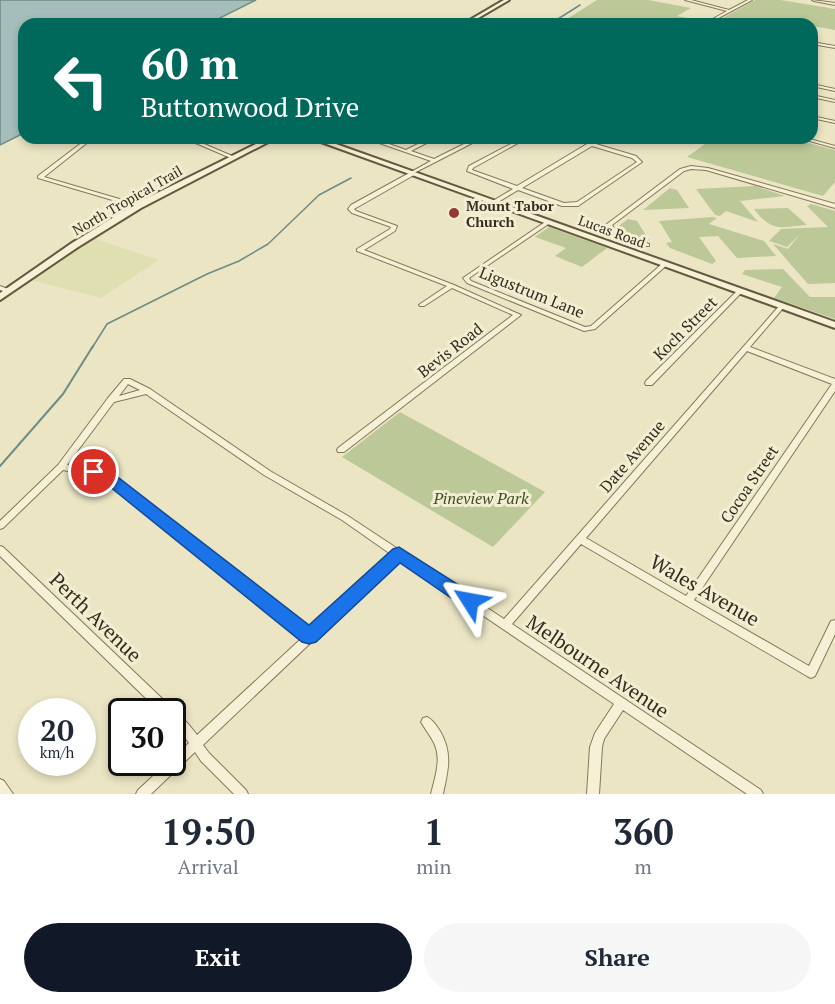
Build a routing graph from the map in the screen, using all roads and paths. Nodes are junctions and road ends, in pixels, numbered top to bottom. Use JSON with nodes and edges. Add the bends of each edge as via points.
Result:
{"nodes":[{"id":1,"x":507,"y":0,"type":"edge"},
{"id":2,"x":570,"y":0,"type":"edge"},
{"id":3,"x":687,"y":0,"type":"edge"},
{"id":4,"x":748,"y":0,"type":"edge"},
{"id":5,"x":814,"y":0,"type":"edge"},
{"id":6,"x":578,"y":2,"type":"edge"},
{"id":7,"x":835,"y":4,"type":"edge"},
{"id":8,"x":730,"y":11,"type":"junction"},
{"id":9,"x":476,"y":18,"type":"edge"},
{"id":10,"x":720,"y":18,"type":"edge"},
{"id":11,"x":820,"y":44,"type":"edge"},
{"id":12,"x":835,"y":47,"type":"edge"},
{"id":13,"x":818,"y":86,"type":"edge"},
{"id":14,"x":835,"y":90,"type":"edge"},
{"id":15,"x":818,"y":97,"type":"edge"},
{"id":16,"x":835,"y":101,"type":"edge"},
{"id":17,"x":818,"y":118,"type":"edge"},
{"id":18,"x":835,"y":122,"type":"edge"},
{"id":19,"x":818,"y":142,"type":"edge"},
{"id":20,"x":83,"y":144,"type":"edge"},
{"id":21,"x":201,"y":144,"type":"edge"},
{"id":22,"x":262,"y":144,"type":"edge"},
{"id":23,"x":330,"y":144,"type":"edge"},
{"id":24,"x":385,"y":144,"type":"edge"},
{"id":25,"x":422,"y":144,"type":"edge"},
{"id":26,"x":468,"y":144,"type":"edge"},
{"id":27,"x":514,"y":144,"type":"edge"},
{"id":28,"x":591,"y":144,"type":"joint"},
{"id":29,"x":835,"y":147,"type":"edge"},
{"id":30,"x":407,"y":151,"type":"junction"},
{"id":31,"x":235,"y":158,"type":"junction"},
{"id":32,"x":435,"y":161,"type":"junction"},
{"id":33,"x":411,"y":173,"type":"junction"},
{"id":34,"x":516,"y":189,"type":"junction"},
{"id":35,"x":493,"y":203,"type":"junction"},
{"id":36,"x":138,"y":206,"type":"junction"},
{"id":37,"x":835,"y":206,"type":"edge"},
{"id":38,"x":548,"y":222,"type":"junction"},
{"id":39,"x":647,"y":245,"type":"dead end"},
{"id":40,"x":665,"y":264,"type":"junction"},
{"id":41,"x":452,"y":286,"type":"junction"},
{"id":42,"x":4,"y":289,"type":"edge"},
{"id":43,"x":740,"y":291,"type":"junction"},
{"id":44,"x":0,"y":297,"type":"edge"},
{"id":45,"x":422,"y":305,"type":"dead end"},
{"id":46,"x":782,"y":306,"type":"junction"},
{"id":47,"x":835,"y":325,"type":"edge"},
{"id":48,"x":747,"y":348,"type":"junction"},
{"id":49,"x":649,"y":383,"type":"dead end"},
{"id":50,"x":835,"y":384,"type":"edge"},
{"id":51,"x":147,"y":391,"type":"junction"},
{"id":52,"x":111,"y":400,"type":"junction"},
{"id":53,"x":340,"y":450,"type":"dead end"},
{"id":54,"x":61,"y":467,"type":"junction"},
{"id":55,"x":0,"y":526,"type":"edge"},
{"id":56,"x":580,"y":539,"type":"junction"},
{"id":57,"x":0,"y":550,"type":"edge"},
{"id":58,"x":399,"y":554,"type":"junction"},
{"id":59,"x":688,"y":600,"type":"junction"},
{"id":60,"x":835,"y":624,"type":"edge"},
{"id":61,"x":505,"y":625,"type":"junction"},
{"id":62,"x":309,"y":636,"type":"junction"},
{"id":63,"x":154,"y":698,"type":"edge"},
{"id":64,"x":621,"y":704,"type":"junction"},
{"id":65,"x":427,"y":722,"type":"dead end"},
{"id":66,"x":186,"y":732,"type":"edge"},
{"id":67,"x":196,"y":744,"type":"junction"},
{"id":68,"x":0,"y":785,"type":"edge"},
{"id":69,"x":7,"y":794,"type":"edge"},
{"id":70,"x":142,"y":794,"type":"edge"},
{"id":71,"x":242,"y":794,"type":"edge"},
{"id":72,"x":437,"y":794,"type":"edge"},
{"id":73,"x":593,"y":794,"type":"edge"},
{"id":74,"x":757,"y":794,"type":"edge"}],
"edges":[{"from":1,"to":9,"type":"street"},
{"from":2,"to":6,"type":"street"},
{"from":3,"to":8,"type":"street"},
{"from":4,"to":8,"type":"street"},
{"from":5,"to":7,"type":"street"},
{"from":8,"to":10,"type":"street"},
{"from":11,"to":12,"type":"street"},
{"from":13,"to":14,"type":"street"},
{"from":15,"to":16,"type":"street"},
{"from":17,"to":18,"type":"street"},
{"from":19,"to":29,"type":"street"},
{"from":20,"to":36,"type":"street","via":[[40,177]]},
{"from":21,"to":31,"type":"street"},
{"from":22,"to":31,"type":"street","name":"North Tropical Trail"},
{"from":23,"to":33,"type":"street","name":"Lucas Road"},
{"from":24,"to":30,"type":"street"},
{"from":25,"to":30,"type":"street"},
{"from":26,"to":32,"type":"street"},
{"from":27,"to":34,"type":"street","via":[[469,171]]},
{"from":28,"to":34,"type":"street"},
{"from":28,"to":34,"type":"street","via":[[639,163],[572,206]]},
{"from":30,"to":32,"type":"street"},
{"from":31,"to":36,"type":"street","name":"North Tropical Trail"},
{"from":32,"to":33,"type":"street"},
{"from":33,"to":35,"type":"street","name":"Lucas Road"},
{"from":33,"to":41,"type":"street","name":"Bevis Road","via":[[353,206],[354,212],[394,226],[393,231],[359,250]]},
{"from":34,"to":35,"type":"street"},
{"from":35,"to":38,"type":"street","name":"Lucas Road"},
{"from":36,"to":42,"type":"street","name":"North Tropical Trail"},
{"from":37,"to":39,"type":"street","via":[[692,167],[609,225]]},
{"from":38,"to":40,"type":"street","name":"Lucas Road"},
{"from":38,"to":40,"type":"street","name":"Ligustrum Lane","via":[[466,278],[584,329],[593,328]]},
{"from":40,"to":43,"type":"street","name":"Lucas Road"},
{"from":41,"to":45,"type":"street"},
{"from":41,"to":53,"type":"street","name":"Bevis Road","via":[[518,315]]},
{"from":42,"to":44,"type":"street","name":"North Tropical Trail"},
{"from":43,"to":46,"type":"street","name":"Lucas Road"},
{"from":43,"to":49,"type":"street","name":"Koch Street"},
{"from":46,"to":47,"type":"street","name":"Lucas Road"},
{"from":46,"to":48,"type":"street","name":"Date Avenue"},
{"from":48,"to":50,"type":"street"},
{"from":48,"to":56,"type":"street","name":"Date Avenue"},
{"from":50,"to":59,"type":"street","name":"Cocoa Street"},
{"from":51,"to":52,"type":"street"},
{"from":51,"to":52,"type":"street","name":"Melbourne Avenue","via":[[127,381]]},
{"from":51,"to":58,"type":"street","name":"Melbourne Avenue","via":[[267,473]]},
{"from":52,"to":54,"type":"street"},
{"from":54,"to":55,"type":"street"},
{"from":54,"to":62,"type":"street","via":[[110,478]]},
{"from":56,"to":59,"type":"street","name":"Wales Avenue"},
{"from":56,"to":61,"type":"street","name":"Date Avenue"},
{"from":57,"to":63,"type":"street","name":"Perth Avenue"},
{"from":58,"to":61,"type":"street","name":"Melbourne Avenue"},
{"from":58,"to":62,"type":"street"},
{"from":59,"to":60,"type":"street","name":"Wales Avenue","via":[[811,673]]},
{"from":61,"to":64,"type":"street","name":"Melbourne Avenue"},
{"from":62,"to":67,"type":"street"},
{"from":64,"to":73,"type":"street","via":[[599,737]]},
{"from":64,"to":74,"type":"street","name":"Melbourne Avenue"},
{"from":65,"to":72,"type":"street","via":[[441,742],[444,760]]},
{"from":66,"to":67,"type":"street"},
{"from":67,"to":70,"type":"street"},
{"from":67,"to":71,"type":"street"},
{"from":68,"to":69,"type":"street"}]}
